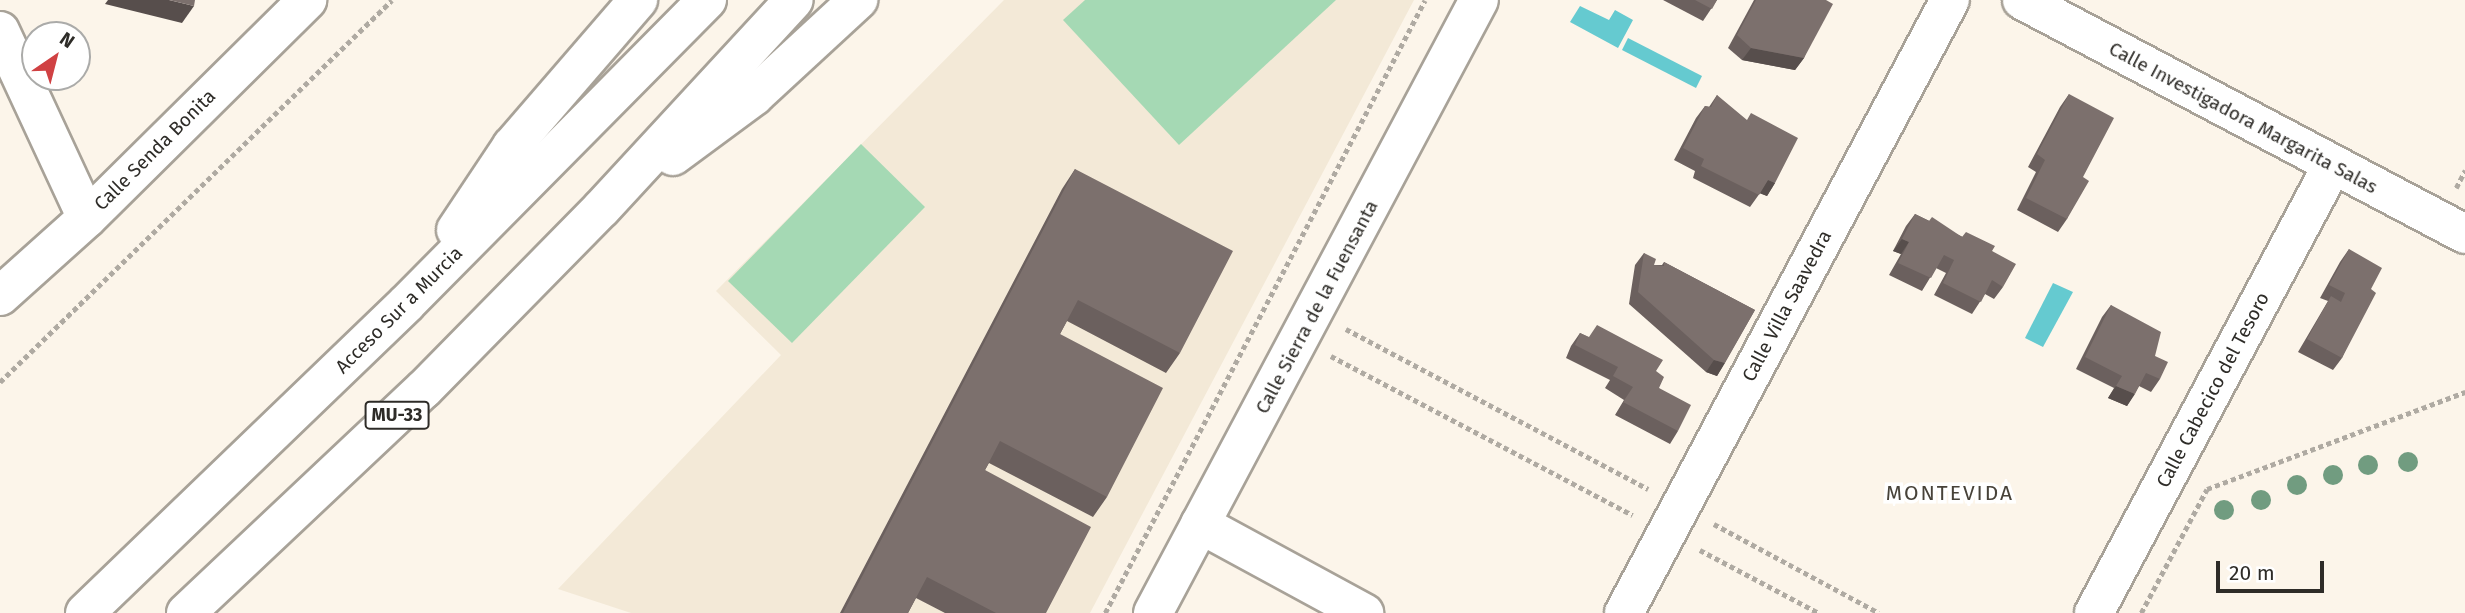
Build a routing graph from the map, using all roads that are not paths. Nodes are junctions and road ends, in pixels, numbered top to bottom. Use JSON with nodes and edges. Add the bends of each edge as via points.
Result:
{"nodes":[{"id":1,"x":307,"y":0,"type":"edge"},
{"id":2,"x":638,"y":0,"type":"edge"},
{"id":3,"x":707,"y":0,"type":"edge"},
{"id":4,"x":794,"y":0,"type":"edge"},
{"id":5,"x":858,"y":0,"type":"edge"},
{"id":6,"x":1479,"y":0,"type":"edge"},
{"id":7,"x":1950,"y":0,"type":"edge"},
{"id":8,"x":2022,"y":0,"type":"edge"},
{"id":9,"x":0,"y":31,"type":"edge"},
{"id":10,"x":2332,"y":166,"type":"junction"},
{"id":11,"x":601,"y":209,"type":"junction"},
{"id":12,"x":87,"y":218,"type":"junction"},
{"id":13,"x":2465,"y":234,"type":"edge"},
{"id":14,"x":0,"y":296,"type":"edge"},
{"id":15,"x":406,"y":304,"type":"junction"},
{"id":16,"x":1200,"y":524,"type":"junction"},
{"id":17,"x":85,"y":613,"type":"edge"},
{"id":18,"x":186,"y":613,"type":"edge"},
{"id":19,"x":1153,"y":613,"type":"edge"},
{"id":20,"x":1364,"y":613,"type":"edge"},
{"id":21,"x":1624,"y":613,"type":"edge"},
{"id":22,"x":2094,"y":613,"type":"edge"}],
"edges":[{"from":1,"to":12,"type":"main road","name":"Calle Senda Bonita"},
{"from":2,"to":15,"type":"main road","via":[[512,146]]},
{"from":3,"to":15,"type":"main road","name":"Acceso Sur a Murcia"},
{"from":4,"to":11,"type":"main road","number":"MU-33"},
{"from":5,"to":11,"type":"main road","via":[[754,96]]},
{"from":6,"to":16,"type":"main road","name":"Calle Sierra de la Fuensanta"},
{"from":7,"to":21,"type":"main road","name":"Calle Villa Saavedra"},
{"from":8,"to":10,"type":"main road","name":"Calle Investigadora Margarita Salas"},
{"from":9,"to":12,"type":"main road"},
{"from":10,"to":13,"type":"main road","name":"Calle Investigadora Margarita Salas"},
{"from":10,"to":22,"type":"main road","name":"Calle Cabecico del Tesoro"},
{"from":11,"to":18,"type":"main road","number":"MU-33","via":[[424,389]]},
{"from":12,"to":14,"type":"main road","name":"Calle Senda Bonita"},
{"from":15,"to":17,"type":"main road","name":"Acceso Sur a Murcia"},
{"from":16,"to":19,"type":"main road","name":"Calle Sierra de la Fuensanta"},
{"from":16,"to":20,"type":"main road"}]}
